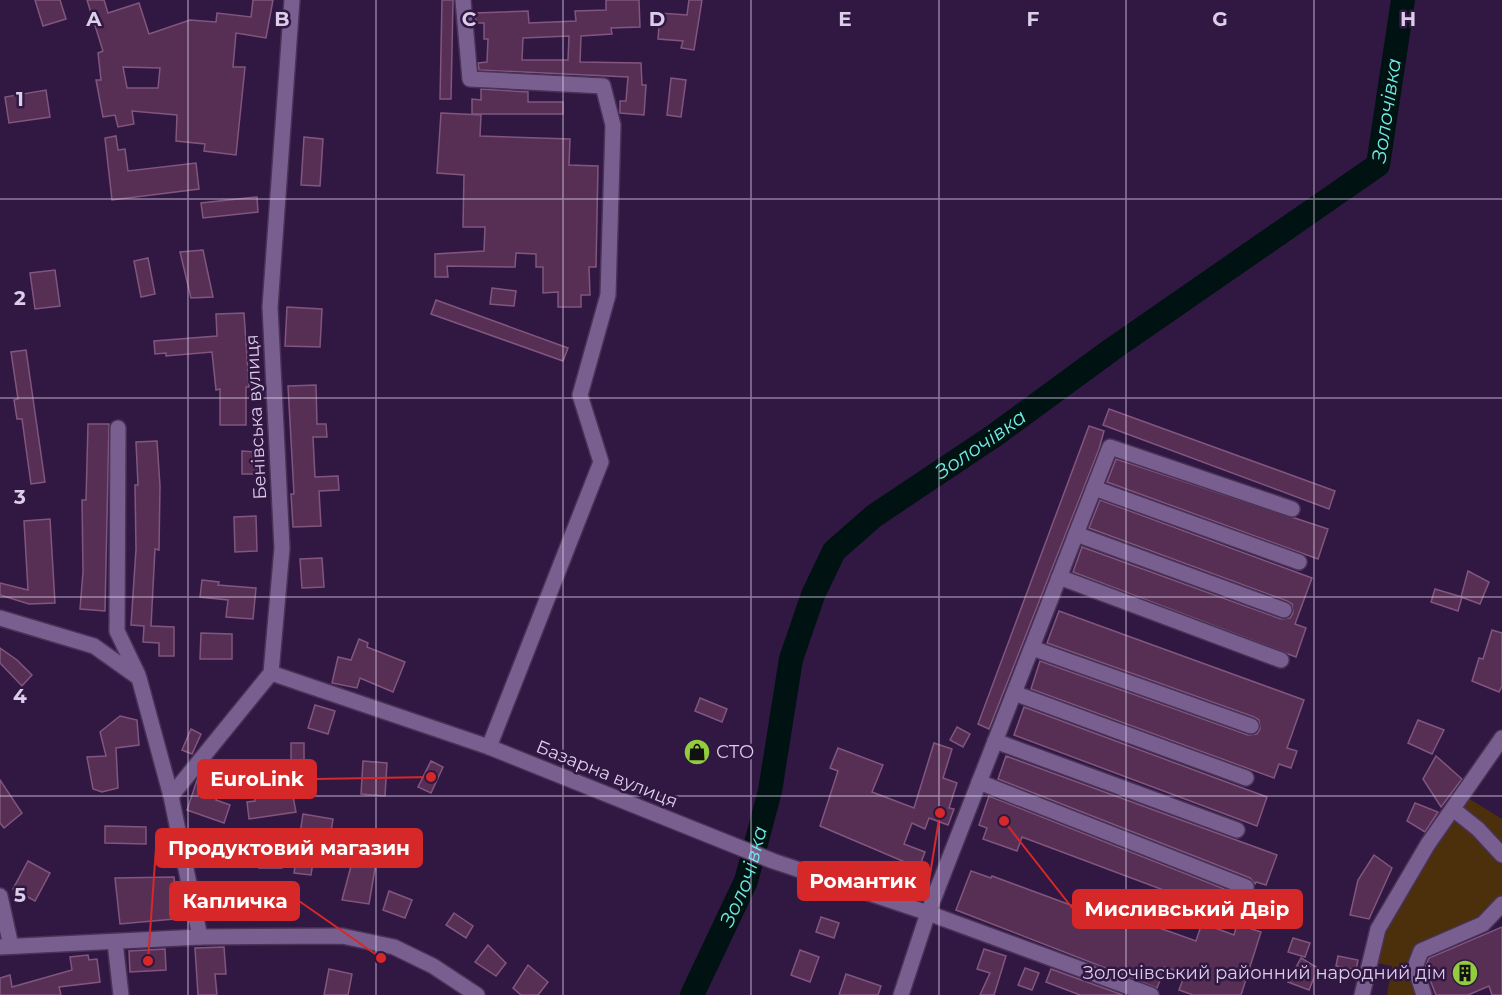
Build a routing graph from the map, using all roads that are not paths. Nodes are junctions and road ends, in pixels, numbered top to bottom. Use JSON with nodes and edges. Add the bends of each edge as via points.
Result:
{"nodes":[{"id":1,"x":292,"y":0,"type":"edge"},
{"id":2,"x":463,"y":0,"type":"edge"},
{"id":3,"x":118,"y":428,"type":"dead end"},
{"id":4,"x":1094,"y":488,"type":"junction"},
{"id":5,"x":1292,"y":509,"type":"dead end"},
{"id":6,"x":1076,"y":534,"type":"junction"},
{"id":7,"x":1299,"y":562,"type":"dead end"},
{"id":8,"x":1059,"y":577,"type":"junction"},
{"id":9,"x":1284,"y":610,"type":"dead end"},
{"id":10,"x":0,"y":618,"type":"edge"},
{"id":11,"x":1032,"y":648,"type":"junction"},
{"id":12,"x":1281,"y":660,"type":"dead end"},
{"id":13,"x":271,"y":673,"type":"junction"},
{"id":14,"x":139,"y":678,"type":"junction"},
{"id":15,"x":1014,"y":693,"type":"junction"},
{"id":16,"x":1251,"y":726,"type":"dead end"},
{"id":17,"x":1502,"y":738,"type":"edge"},
{"id":18,"x":995,"y":741,"type":"junction"},
{"id":19,"x":489,"y":747,"type":"junction"},
{"id":20,"x":1246,"y":778,"type":"dead end"},
{"id":21,"x":979,"y":782,"type":"junction"},
{"id":22,"x":171,"y":796,"type":"junction"},
{"id":23,"x":1453,"y":809,"type":"junction"},
{"id":24,"x":1237,"y":830,"type":"dead end"},
{"id":25,"x":1502,"y":855,"type":"edge"},
{"id":26,"x":1246,"y":887,"type":"dead end"},
{"id":27,"x":0,"y":896,"type":"edge"},
{"id":28,"x":1502,"y":904,"type":"edge"},
{"id":29,"x":928,"y":913,"type":"junction"},
{"id":30,"x":200,"y":937,"type":"junction"},
{"id":31,"x":116,"y":942,"type":"junction"},
{"id":32,"x":5,"y":946,"type":"edge"},
{"id":33,"x":121,"y":995,"type":"edge"},
{"id":34,"x":477,"y":995,"type":"edge"},
{"id":35,"x":901,"y":995,"type":"edge"},
{"id":36,"x":1151,"y":995,"type":"edge"},
{"id":37,"x":1362,"y":995,"type":"edge"},
{"id":38,"x":1424,"y":995,"type":"edge"}],
"edges":[{"from":1,"to":13,"type":"street","name":"Бенівська вулиця","via":[[270,307],[282,548]]},
{"from":2,"to":19,"type":"street","via":[[470,79],[603,86],[613,125],[608,295],[580,395],[601,462]]},
{"from":3,"to":14,"type":"street","via":[[117,631]]},
{"from":4,"to":5,"type":"street","via":[[1110,447]]},
{"from":4,"to":6,"type":"street"},
{"from":4,"to":7,"type":"street"},
{"from":6,"to":8,"type":"street"},
{"from":6,"to":9,"type":"street"},
{"from":8,"to":11,"type":"street"},
{"from":8,"to":12,"type":"street"},
{"from":10,"to":14,"type":"street","via":[[94,646]]},
{"from":11,"to":15,"type":"street"},
{"from":11,"to":16,"type":"street"},
{"from":13,"to":19,"type":"street","name":"Базарна вулиця"},
{"from":13,"to":22,"type":"street"},
{"from":14,"to":22,"type":"street"},
{"from":15,"to":18,"type":"street"},
{"from":15,"to":20,"type":"street"},
{"from":17,"to":23,"type":"street"},
{"from":18,"to":21,"type":"street"},
{"from":18,"to":24,"type":"street"},
{"from":19,"to":29,"type":"street","name":"Базарна вулиця","via":[[724,843]]},
{"from":21,"to":26,"type":"street"},
{"from":21,"to":29,"type":"street"},
{"from":22,"to":30,"type":"street"},
{"from":23,"to":25,"type":"street"},
{"from":23,"to":37,"type":"street","via":[[1378,929]]},
{"from":27,"to":32,"type":"street"},
{"from":28,"to":38,"type":"street","via":[[1483,924],[1421,951],[1415,967]]},
{"from":29,"to":35,"type":"street"},
{"from":29,"to":36,"type":"street","name":"Базарна вулиця"},
{"from":30,"to":31,"type":"street"},
{"from":30,"to":34,"type":"street","via":[[295,934],[365,940],[433,966]]},
{"from":31,"to":32,"type":"street"},
{"from":31,"to":33,"type":"street"}]}
